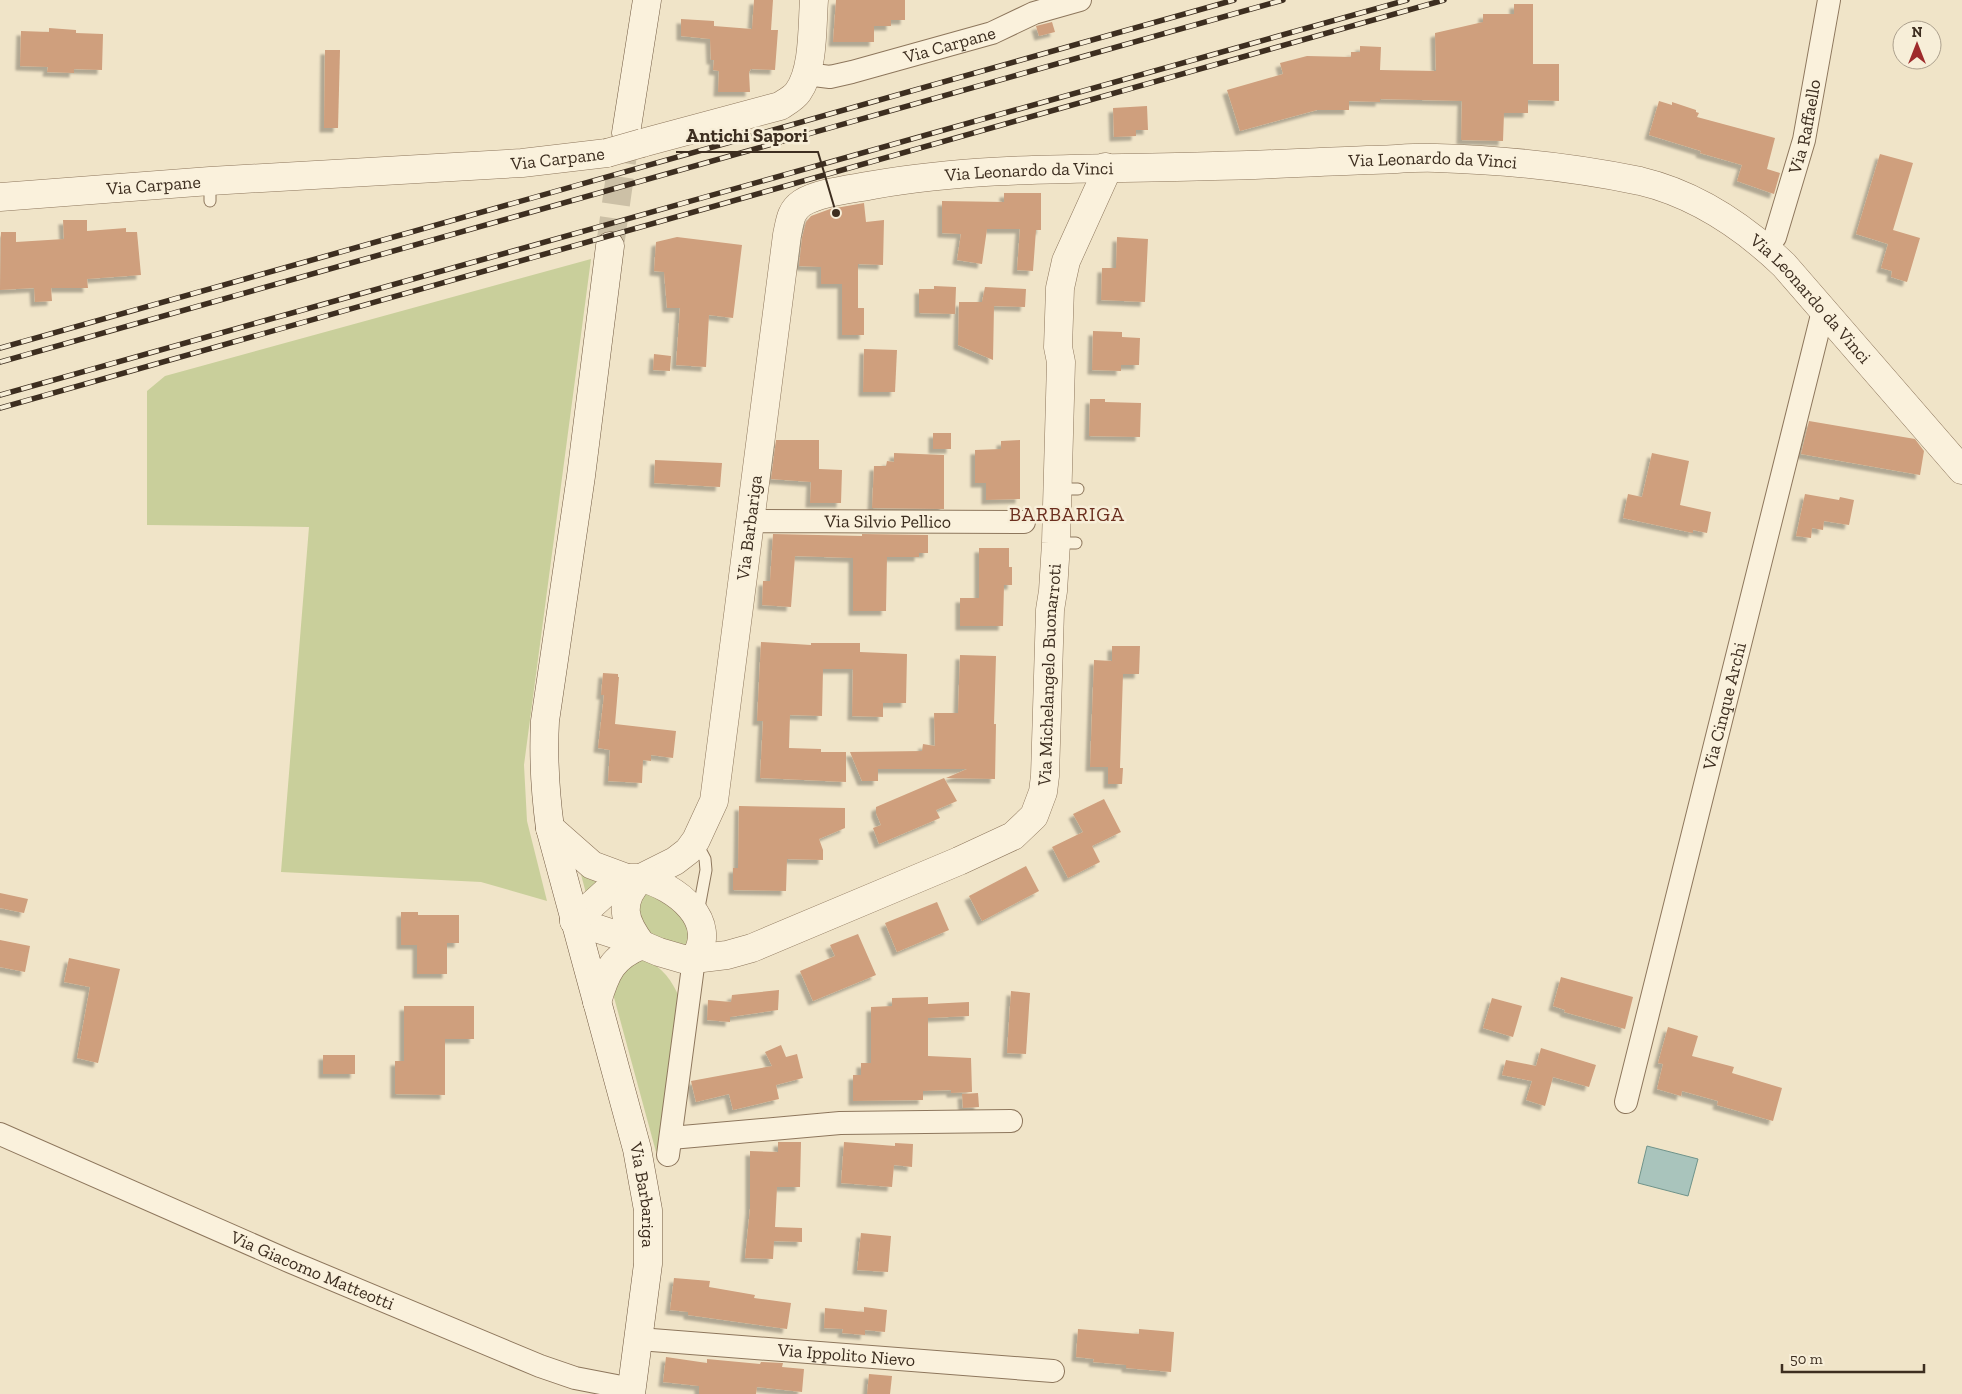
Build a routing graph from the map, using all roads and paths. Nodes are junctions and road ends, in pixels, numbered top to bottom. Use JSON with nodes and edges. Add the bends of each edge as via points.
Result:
{"nodes":[{"id":1,"x":647,"y":0,"type":"edge"},
{"id":2,"x":814,"y":0,"type":"edge"},
{"id":3,"x":1080,"y":0,"type":"edge"},
{"id":4,"x":1829,"y":0,"type":"edge"},
{"id":5,"x":806,"y":74,"type":"junction"},
{"id":6,"x":637,"y":137,"type":"junction"},
{"id":7,"x":1105,"y":167,"type":"junction"},
{"id":8,"x":0,"y":197,"type":"edge"},
{"id":9,"x":792,"y":212,"type":"joint"},
{"id":10,"x":610,"y":246,"type":"tunnel mouth"},
{"id":11,"x":1767,"y":249,"type":"junction"},
{"id":12,"x":1823,"y":311,"type":"junction"},
{"id":13,"x":1962,"y":470,"type":"edge"},
{"id":14,"x":1024,"y":522,"type":"dead end"},
{"id":15,"x":750,"y":523,"type":"junction"},
{"id":16,"x":550,"y":828,"type":"junction"},
{"id":17,"x":696,"y":840,"type":"junction"},
{"id":18,"x":634,"y":878,"type":"junction"},
{"id":19,"x":698,"y":919,"type":"junction"},
{"id":20,"x":574,"y":920,"type":"junction"},
{"id":21,"x":642,"y":945,"type":"junction"},
{"id":22,"x":694,"y":959,"type":"junction"},
{"id":23,"x":597,"y":1002,"type":"junction"},
{"id":24,"x":1626,"y":1102,"type":"dead end"},
{"id":25,"x":1011,"y":1121,"type":"dead end"},
{"id":26,"x":0,"y":1134,"type":"edge"},
{"id":27,"x":639,"y":1339,"type":"junction"},
{"id":28,"x":1053,"y":1371,"type":"dead end"},
{"id":29,"x":631,"y":1391,"type":"edge"}],
"edges":[{"from":1,"to":6,"type":"street"},
{"from":2,"to":5,"type":"street"},
{"from":3,"to":5,"type":"street","name":"Via Carpane","via":[[1034,13],[992,32],[852,72],[830,77]]},
{"from":4,"to":11,"type":"street","name":"Via Raffaello","via":[[1804,140],[1775,237]]},
{"from":5,"to":6,"type":"street","name":"Via Carpane","via":[[798,93],[780,106]]},
{"from":6,"to":8,"type":"street","name":"Via Carpane","bridge":true,"via":[[607,153],[399,176],[210,191]]},
{"from":7,"to":9,"type":"street","name":"Via Leonardo da Vinci","via":[[922,176],[833,192],[803,202]]},
{"from":7,"to":11,"type":"street","name":"Via Leonardo da Vinci","via":[[1434,158],[1578,170],[1642,182],[1690,197]]},
{"from":7,"to":22,"type":"street","name":"Via Michelangelo Buonarroti","via":[[1104,177],[1066,261],[1060,288],[1058,347],[1068,489],[1066,543],[1050,610],[1045,776],[1034,816],[1013,836],[941,869],[752,948]]},
{"from":9,"to":15,"type":"street","name":"Via Barbariga"},
{"from":10,"to":16,"type":"street","name":"Via Barbariga","via":[[545,721],[544,784]]},
{"from":11,"to":12,"type":"street","name":"Via Leonardo da Vinci"},
{"from":12,"to":13,"type":"street","name":"Via Leonardo da Vinci"},
{"from":12,"to":24,"type":"street","name":"Via Cinque Archi"},
{"from":14,"to":15,"type":"street","name":"Via Silvio Pellico","via":[[764,520]]},
{"from":15,"to":17,"type":"street","name":"Via Barbariga","via":[[714,801]]},
{"from":16,"to":18,"type":"street","name":"Via Barbariga","via":[[592,865]]},
{"from":16,"to":20,"type":"street","name":"Via Barbariga"},
{"from":17,"to":18,"type":"street","name":"Via Barbariga","via":[[675,861]]},
{"from":17,"to":19,"type":"lane","name":"Via Barbariga","via":[[705,859],[706,870]]},
{"from":18,"to":19,"type":"street","name":"Via Barbariga","via":[[657,882],[680,896]]},
{"from":18,"to":20,"type":"street","name":"Via Barbariga","via":[[606,893]]},
{"from":18,"to":21,"type":"street","via":[[634,886],[625,904],[626,916]]},
{"from":19,"to":22,"type":"street","name":"Via Barbariga","via":[[702,946]]},
{"from":20,"to":21,"type":"street"},
{"from":20,"to":23,"type":"street","name":"Via Barbariga"},
{"from":21,"to":22,"type":"street","via":[[670,956]]},
{"from":21,"to":23,"type":"street","via":[[629,950],[610,967]]},
{"from":22,"to":25,"type":"street","name":"Via Barbariga","via":[[670,1147],[840,1123]]},
{"from":23,"to":27,"type":"street","name":"Via Barbariga","via":[[637,1148],[648,1210],[648,1264]]},
{"from":26,"to":29,"type":"street","name":"Via Giacomo Matteotti","via":[[290,1262],[540,1366]]},
{"from":27,"to":28,"type":"street","name":"Via Ippolito Nievo"},
{"from":27,"to":29,"type":"street","name":"Via Barbariga"}]}
